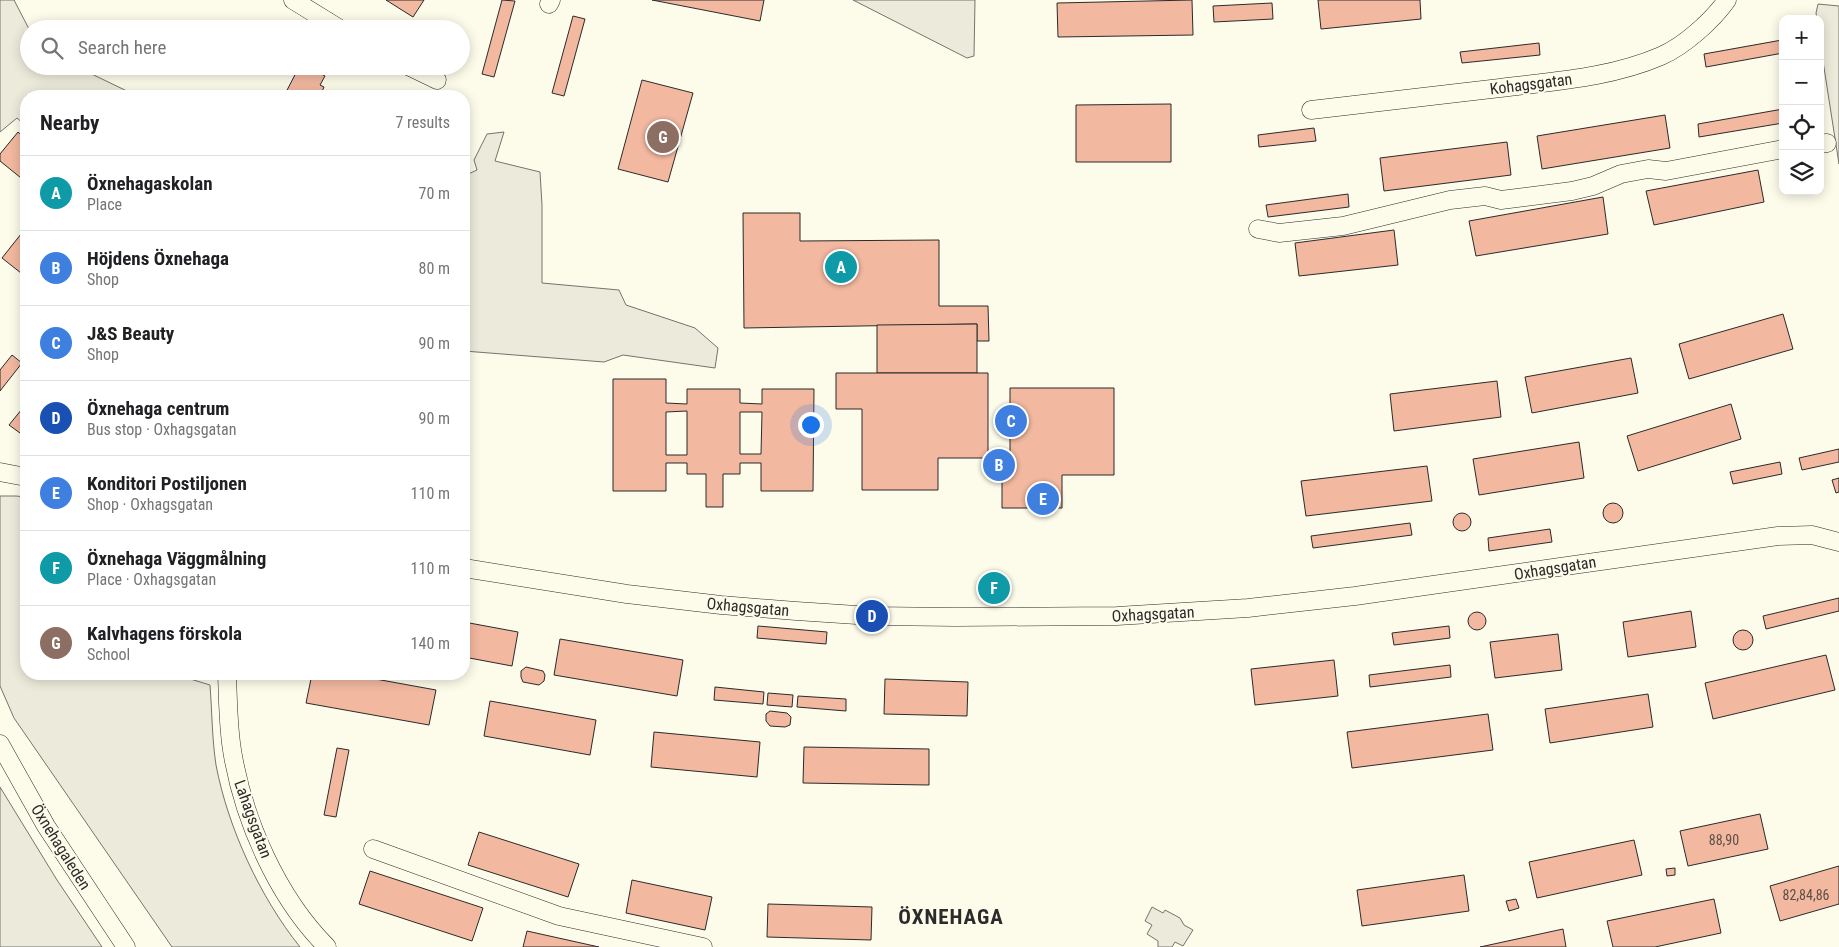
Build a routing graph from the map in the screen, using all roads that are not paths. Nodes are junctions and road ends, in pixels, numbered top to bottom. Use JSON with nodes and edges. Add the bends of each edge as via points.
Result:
{"nodes":[{"id":1,"x":294,"y":0,"type":"edge"},
{"id":2,"x":1727,"y":0,"type":"edge"},
{"id":3,"x":326,"y":20,"type":"edge"},
{"id":4,"x":427,"y":75,"type":"edge"},
{"id":5,"x":438,"y":80,"type":"dead end"},
{"id":6,"x":1311,"y":110,"type":"dead end"},
{"id":7,"x":1779,"y":150,"type":"edge"},
{"id":8,"x":1258,"y":229,"type":"dead end"},
{"id":9,"x":0,"y":472,"type":"edge"},
{"id":10,"x":20,"y":476,"type":"edge"},
{"id":11,"x":1839,"y":542,"type":"edge"},
{"id":12,"x":470,"y":569,"type":"edge"},
{"id":13,"x":227,"y":680,"type":"edge"},
{"id":14,"x":0,"y":744,"type":"edge"},
{"id":15,"x":373,"y":849,"type":"dead end"},
{"id":16,"x":126,"y":947,"type":"edge"},
{"id":17,"x":327,"y":947,"type":"edge"},
{"id":18,"x":703,"y":947,"type":"edge"}],
"edges":[{"from":1,"to":3,"type":"street"},
{"from":2,"to":6,"type":"street","name":"Kohagsgatan","via":[[1719,12],[1691,37],[1662,56],[1621,70],[1568,80]]},
{"from":4,"to":5,"type":"street"},
{"from":7,"to":8,"type":"street","via":[[1666,171],[1648,169],[1621,174],[1572,191],[1501,200],[1484,196],[1450,200],[1343,226],[1279,233]]},
{"from":9,"to":10,"type":"street"},
{"from":11,"to":12,"type":"street","name":"Oxhagsgatan","via":[[1812,535],[1778,536],[1356,596],[1239,609],[1117,616],[872,616],[796,611],[627,594]]},
{"from":13,"to":17,"type":"street","name":"Lahagsgatan","via":[[232,750],[254,828],[290,901]]},
{"from":14,"to":16,"type":"street","name":"Öxnehagaleden","via":[[46,826]]},
{"from":15,"to":18,"type":"street","via":[[559,916]]}]}
